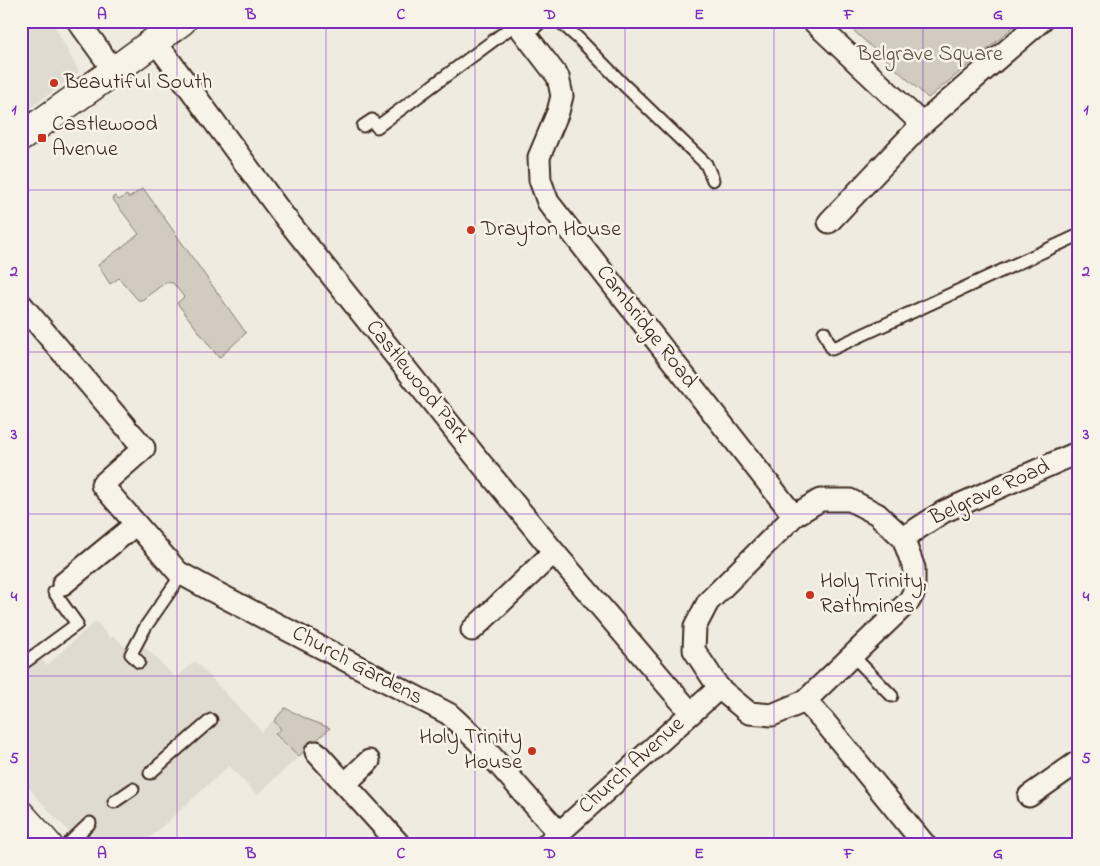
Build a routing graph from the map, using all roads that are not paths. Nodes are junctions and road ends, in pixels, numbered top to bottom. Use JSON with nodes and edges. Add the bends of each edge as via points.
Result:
{"nodes":[{"id":1,"x":78,"y":21,"type":"edge"},
{"id":2,"x":182,"y":21,"type":"edge"},
{"id":3,"x":542,"y":21,"type":"edge"},
{"id":4,"x":559,"y":21,"type":"edge"},
{"id":5,"x":813,"y":21,"type":"edge"},
{"id":6,"x":1041,"y":21,"type":"edge"},
{"id":7,"x":519,"y":26,"type":"edge"},
{"id":8,"x":155,"y":41,"type":"junction"},
{"id":9,"x":114,"y":71,"type":"junction"},
{"id":10,"x":922,"y":124,"type":"junction"},
{"id":11,"x":363,"y":126,"type":"dead end"},
{"id":12,"x":21,"y":137,"type":"edge"},
{"id":13,"x":713,"y":180,"type":"dead end"},
{"id":14,"x":829,"y":222,"type":"dead end"},
{"id":15,"x":1079,"y":235,"type":"edge"},
{"id":16,"x":21,"y":304,"type":"edge"},
{"id":17,"x":824,"y":332,"type":"dead end"},
{"id":18,"x":1079,"y":452,"type":"edge"},
{"id":19,"x":794,"y":516,"type":"junction"},
{"id":20,"x":136,"y":524,"type":"junction"},
{"id":21,"x":903,"y":538,"type":"junction"},
{"id":22,"x":554,"y":552,"type":"junction"},
{"id":23,"x":182,"y":574,"type":"junction"},
{"id":24,"x":62,"y":584,"type":"joint"},
{"id":25,"x":472,"y":630,"type":"dead end"},
{"id":26,"x":852,"y":655,"type":"junction"},
{"id":27,"x":139,"y":662,"type":"dead end"},
{"id":28,"x":21,"y":665,"type":"edge"},
{"id":29,"x":719,"y":688,"type":"junction"},
{"id":30,"x":892,"y":696,"type":"dead end"},
{"id":31,"x":805,"y":701,"type":"junction"},
{"id":32,"x":691,"y":713,"type":"junction"},
{"id":33,"x":211,"y":720,"type":"dead end"},
{"id":34,"x":316,"y":752,"type":"dead end"},
{"id":35,"x":369,"y":761,"type":"dead end"},
{"id":36,"x":1079,"y":762,"type":"edge"},
{"id":37,"x":150,"y":773,"type":"dead end"},
{"id":38,"x":345,"y":784,"type":"junction"},
{"id":39,"x":133,"y":789,"type":"dead end"},
{"id":40,"x":1029,"y":796,"type":"dead end"},
{"id":41,"x":114,"y":802,"type":"dead end"},
{"id":42,"x":21,"y":815,"type":"edge"},
{"id":43,"x":90,"y":823,"type":"dead end"},
{"id":44,"x":555,"y":840,"type":"edge"},
{"id":45,"x":48,"y":845,"type":"edge"},
{"id":46,"x":67,"y":845,"type":"edge"},
{"id":47,"x":400,"y":845,"type":"edge"},
{"id":48,"x":924,"y":845,"type":"edge"}],
"edges":[{"from":1,"to":9,"type":"street"},
{"from":2,"to":8,"type":"street"},
{"from":3,"to":7,"type":"lane"},
{"from":4,"to":13,"type":"lane","via":[[706,164]]},
{"from":5,"to":10,"type":"street"},
{"from":6,"to":10,"type":"street"},
{"from":7,"to":11,"type":"lane","via":[[377,127],[372,120]]},
{"from":7,"to":19,"type":"street","name":"Cambridge Road","via":[[558,77],[562,96],[539,157],[540,180],[548,202]]},
{"from":8,"to":9,"type":"street"},
{"from":8,"to":22,"type":"street","name":"Castlewood Park","via":[[280,211]]},
{"from":9,"to":12,"type":"street"},
{"from":10,"to":14,"type":"street"},
{"from":15,"to":17,"type":"lane","via":[[832,349]]},
{"from":16,"to":20,"type":"street","name":"Church Gardens","via":[[144,448],[102,485]]},
{"from":18,"to":21,"type":"street","name":"Belgrave Road","via":[[943,512]]},
{"from":19,"to":21,"type":"street","via":[[820,500],[850,500],[877,514]]},
{"from":19,"to":29,"type":"street","via":[[708,602],[694,626],[694,650]]},
{"from":20,"to":23,"type":"street","name":"Church Gardens"},
{"from":20,"to":24,"type":"street"},
{"from":21,"to":26,"type":"street","via":[[914,568],[914,592]]},
{"from":22,"to":25,"type":"street"},
{"from":22,"to":32,"type":"street","name":"Castlewood Park"},
{"from":23,"to":27,"type":"lane","via":[[131,654]]},
{"from":23,"to":44,"type":"street","name":"Church Gardens","via":[[449,714],[478,741]]},
{"from":24,"to":28,"type":"lane","via":[[54,592],[77,624]]},
{"from":26,"to":30,"type":"lane"},
{"from":26,"to":31,"type":"street"},
{"from":29,"to":31,"type":"street","via":[[749,713],[772,715]]},
{"from":29,"to":32,"type":"street","name":"Church Avenue"},
{"from":31,"to":48,"type":"street"},
{"from":32,"to":44,"type":"street","name":"Church Avenue"},
{"from":33,"to":37,"type":"lane"},
{"from":34,"to":38,"type":"street"},
{"from":35,"to":38,"type":"street"},
{"from":36,"to":40,"type":"street"},
{"from":38,"to":47,"type":"street"},
{"from":39,"to":41,"type":"lane"},
{"from":42,"to":45,"type":"street"},
{"from":43,"to":46,"type":"lane"}]}
